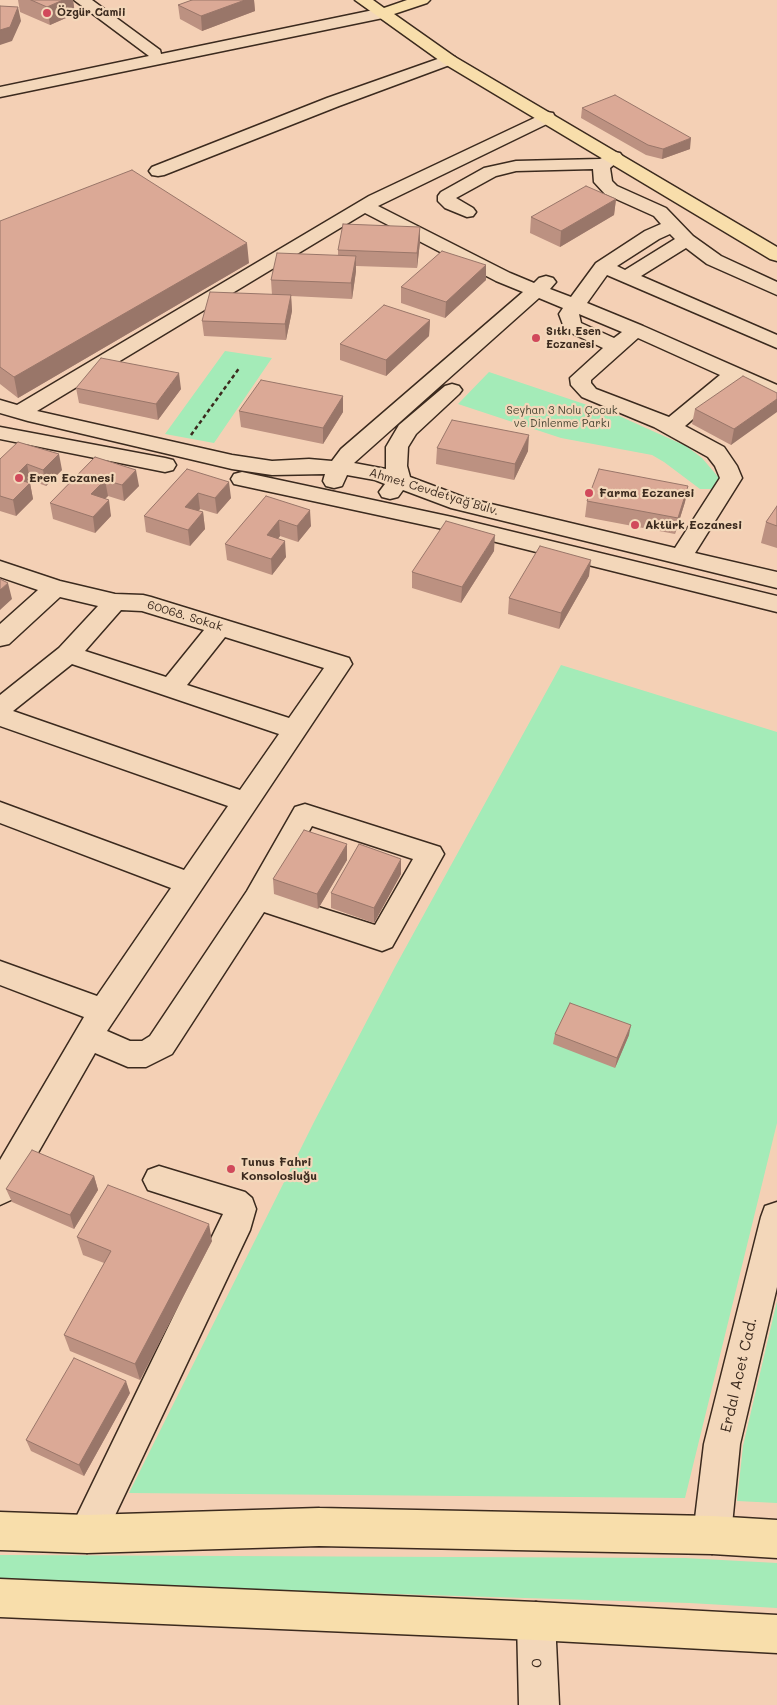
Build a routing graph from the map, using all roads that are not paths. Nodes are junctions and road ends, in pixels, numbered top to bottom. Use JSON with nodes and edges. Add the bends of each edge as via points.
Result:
{"nodes":[{"id":1,"x":82,"y":0,"type":"edge"},
{"id":2,"x":422,"y":0,"type":"edge"},
{"id":3,"x":386,"y":6,"type":"edge"},
{"id":4,"x":154,"y":53,"type":"junction"},
{"id":5,"x":449,"y":60,"type":"junction"},
{"id":6,"x":0,"y":83,"type":"edge"},
{"id":7,"x":0,"y":92,"type":"edge"},
{"id":8,"x":546,"y":117,"type":"junction"},
{"id":9,"x":608,"y":161,"type":"junction"},
{"id":10,"x":158,"y":171,"type":"dead end"},
{"id":11,"x":679,"y":198,"type":"junction"},
{"id":12,"x":370,"y":203,"type":"junction"},
{"id":13,"x":655,"y":210,"type":"junction"},
{"id":14,"x":467,"y":212,"type":"dead end"},
{"id":15,"x":673,"y":226,"type":"junction"},
{"id":16,"x":686,"y":240,"type":"junction"},
{"id":17,"x":777,"y":255,"type":"edge"},
{"id":18,"x":603,"y":267,"type":"junction"},
{"id":19,"x":627,"y":277,"type":"junction"},
{"id":20,"x":777,"y":289,"type":"edge"},
{"id":21,"x":559,"y":294,"type":"junction"},
{"id":22,"x":636,"y":330,"type":"junction"},
{"id":23,"x":777,"y":342,"type":"edge"},
{"id":24,"x":617,"y":347,"type":"junction"},
{"id":25,"x":734,"y":374,"type":"junction"},
{"id":26,"x":777,"y":379,"type":"edge"},
{"id":27,"x":777,"y":393,"type":"edge"},
{"id":28,"x":10,"y":409,"type":"edge"},
{"id":29,"x":44,"y":418,"type":"junction"},
{"id":30,"x":671,"y":427,"type":"junction"},
{"id":31,"x":5,"y":439,"type":"edge"},
{"id":32,"x":338,"y":468,"type":"junction"},
{"id":33,"x":400,"y":480,"type":"junction"},
{"id":34,"x":356,"y":503,"type":"junction"},
{"id":35,"x":682,"y":557,"type":"junction"},
{"id":36,"x":0,"y":569,"type":"edge"},
{"id":37,"x":777,"y":580,"type":"edge"},
{"id":38,"x":55,"y":588,"type":"junction"},
{"id":39,"x":116,"y":602,"type":"junction"},
{"id":40,"x":777,"y":604,"type":"edge"},
{"id":41,"x":220,"y":627,"type":"junction"},
{"id":42,"x":0,"y":638,"type":"edge"},
{"id":43,"x":68,"y":654,"type":"junction"},
{"id":44,"x":171,"y":688,"type":"junction"},
{"id":45,"x":0,"y":708,"type":"edge"},
{"id":46,"x":0,"y":716,"type":"edge"},
{"id":47,"x":296,"y":730,"type":"junction"},
{"id":48,"x":246,"y":802,"type":"junction"},
{"id":49,"x":0,"y":812,"type":"edge"},
{"id":50,"x":190,"y":884,"type":"junction"},
{"id":51,"x":257,"y":899,"type":"junction"},
{"id":52,"x":0,"y":973,"type":"edge"},
{"id":53,"x":104,"y":1012,"type":"junction"},
{"id":54,"x":89,"y":1037,"type":"junction"},
{"id":55,"x":159,"y":1180,"type":"dead end"},
{"id":56,"x":0,"y":1190,"type":"edge"},
{"id":57,"x":777,"y":1217,"type":"edge"},
{"id":58,"x":0,"y":1531,"type":"edge"},
{"id":59,"x":87,"y":1534,"type":"junction"},
{"id":60,"x":712,"y":1535,"type":"junction"},
{"id":61,"x":777,"y":1539,"type":"edge"},
{"id":62,"x":0,"y":1598,"type":"edge"},
{"id":63,"x":536,"y":1621,"type":"junction"},
{"id":64,"x":777,"y":1634,"type":"edge"},
{"id":65,"x":539,"y":1705,"type":"edge"}],
"edges":[{"from":1,"to":4,"type":"street"},
{"from":2,"to":3,"type":"main road"},
{"from":3,"to":4,"type":"street"},
{"from":3,"to":5,"type":"main road"},
{"from":3,"to":7,"type":"street"},
{"from":4,"to":6,"type":"street"},
{"from":5,"to":8,"type":"main road"},
{"from":5,"to":10,"type":"street"},
{"from":8,"to":9,"type":"main road"},
{"from":8,"to":12,"type":"street"},
{"from":9,"to":11,"type":"main road"},
{"from":9,"to":13,"type":"street","via":[[601,166],[606,186]]},
{"from":9,"to":14,"type":"street","via":[[516,166],[490,172],[447,196],[450,204]]},
{"from":11,"to":13,"type":"street"},
{"from":11,"to":17,"type":"main road"},
{"from":12,"to":21,"type":"street","via":[[503,276]]},
{"from":12,"to":28,"type":"street"},
{"from":13,"to":15,"type":"street"},
{"from":15,"to":16,"type":"street"},
{"from":15,"to":18,"type":"street","via":[[652,235]]},
{"from":16,"to":19,"type":"street"},
{"from":16,"to":20,"type":"street","via":[[714,260]]},
{"from":18,"to":19,"type":"street"},
{"from":18,"to":21,"type":"street"},
{"from":19,"to":23,"type":"street"},
{"from":21,"to":22,"type":"street"},
{"from":21,"to":24,"type":"street","via":[[572,326]]},
{"from":21,"to":26,"type":"street"},
{"from":21,"to":32,"type":"street","via":[[349,454]]},
{"from":21,"to":33,"type":"street","via":[[407,430],[397,447],[396,466]]},
{"from":22,"to":24,"type":"street"},
{"from":22,"to":25,"type":"street"},
{"from":24,"to":30,"type":"street","via":[[580,378],[581,385],[588,393]]},
{"from":25,"to":27,"type":"street"},
{"from":25,"to":30,"type":"street"},
{"from":28,"to":29,"type":"street","name":"Ahmet Cevdetyağ Bulv."},
{"from":29,"to":31,"type":"street"},
{"from":29,"to":32,"type":"street","name":"Ahmet Cevdetyağ Bulv.","via":[[232,462],[272,468]]},
{"from":30,"to":35,"type":"street","via":[[716,452],[732,478]]},
{"from":31,"to":34,"type":"street","name":"Ahmet Cevdetyağ Bulv.","via":[[221,475]]},
{"from":32,"to":33,"type":"street","name":"Ahmet Cevdetyağ Bulv."},
{"from":32,"to":34,"type":"street","via":[[333,479],[338,491]]},
{"from":33,"to":34,"type":"street","via":[[394,490],[380,499]]},
{"from":33,"to":35,"type":"street","name":"Ahmet Cevdetyağ Bulv.","via":[[459,503]]},
{"from":34,"to":40,"type":"street","name":"Ahmet Cevdetyağ Bulv."},
{"from":35,"to":37,"type":"street","name":"Ahmet Cevdetyağ Bulv."},
{"from":36,"to":38,"type":"street","name":"60068. Sokak"},
{"from":38,"to":39,"type":"street","name":"60068. Sokak"},
{"from":38,"to":42,"type":"street"},
{"from":39,"to":41,"type":"street","name":"60068. Sokak","via":[[144,603]]},
{"from":39,"to":43,"type":"street"},
{"from":41,"to":44,"type":"street"},
{"from":41,"to":47,"type":"street","name":"60068. Sokak","via":[[340,664]]},
{"from":43,"to":44,"type":"street"},
{"from":43,"to":45,"type":"street"},
{"from":44,"to":47,"type":"street"},
{"from":46,"to":48,"type":"street"},
{"from":47,"to":48,"type":"street"},
{"from":48,"to":50,"type":"street"},
{"from":49,"to":50,"type":"street"},
{"from":50,"to":53,"type":"street"},
{"from":51,"to":51,"type":"street","via":[[382,939],[430,854],[305,814]]},
{"from":51,"to":54,"type":"street","via":[[161,1045],[146,1054],[128,1054]]},
{"from":52,"to":53,"type":"street"},
{"from":53,"to":54,"type":"street"},
{"from":54,"to":56,"type":"street"},
{"from":55,"to":59,"type":"street","via":[[233,1202],[240,1209],[238,1219]]},
{"from":57,"to":60,"type":"street","name":"Erdal Acet Cad.","via":[[722,1444]]},
{"from":58,"to":59,"type":"main road"},
{"from":59,"to":60,"type":"main road","via":[[319,1527]]},
{"from":60,"to":61,"type":"main road"},
{"from":62,"to":63,"type":"main road"},
{"from":63,"to":64,"type":"main road"},
{"from":63,"to":65,"type":"street","name":"0"}]}
